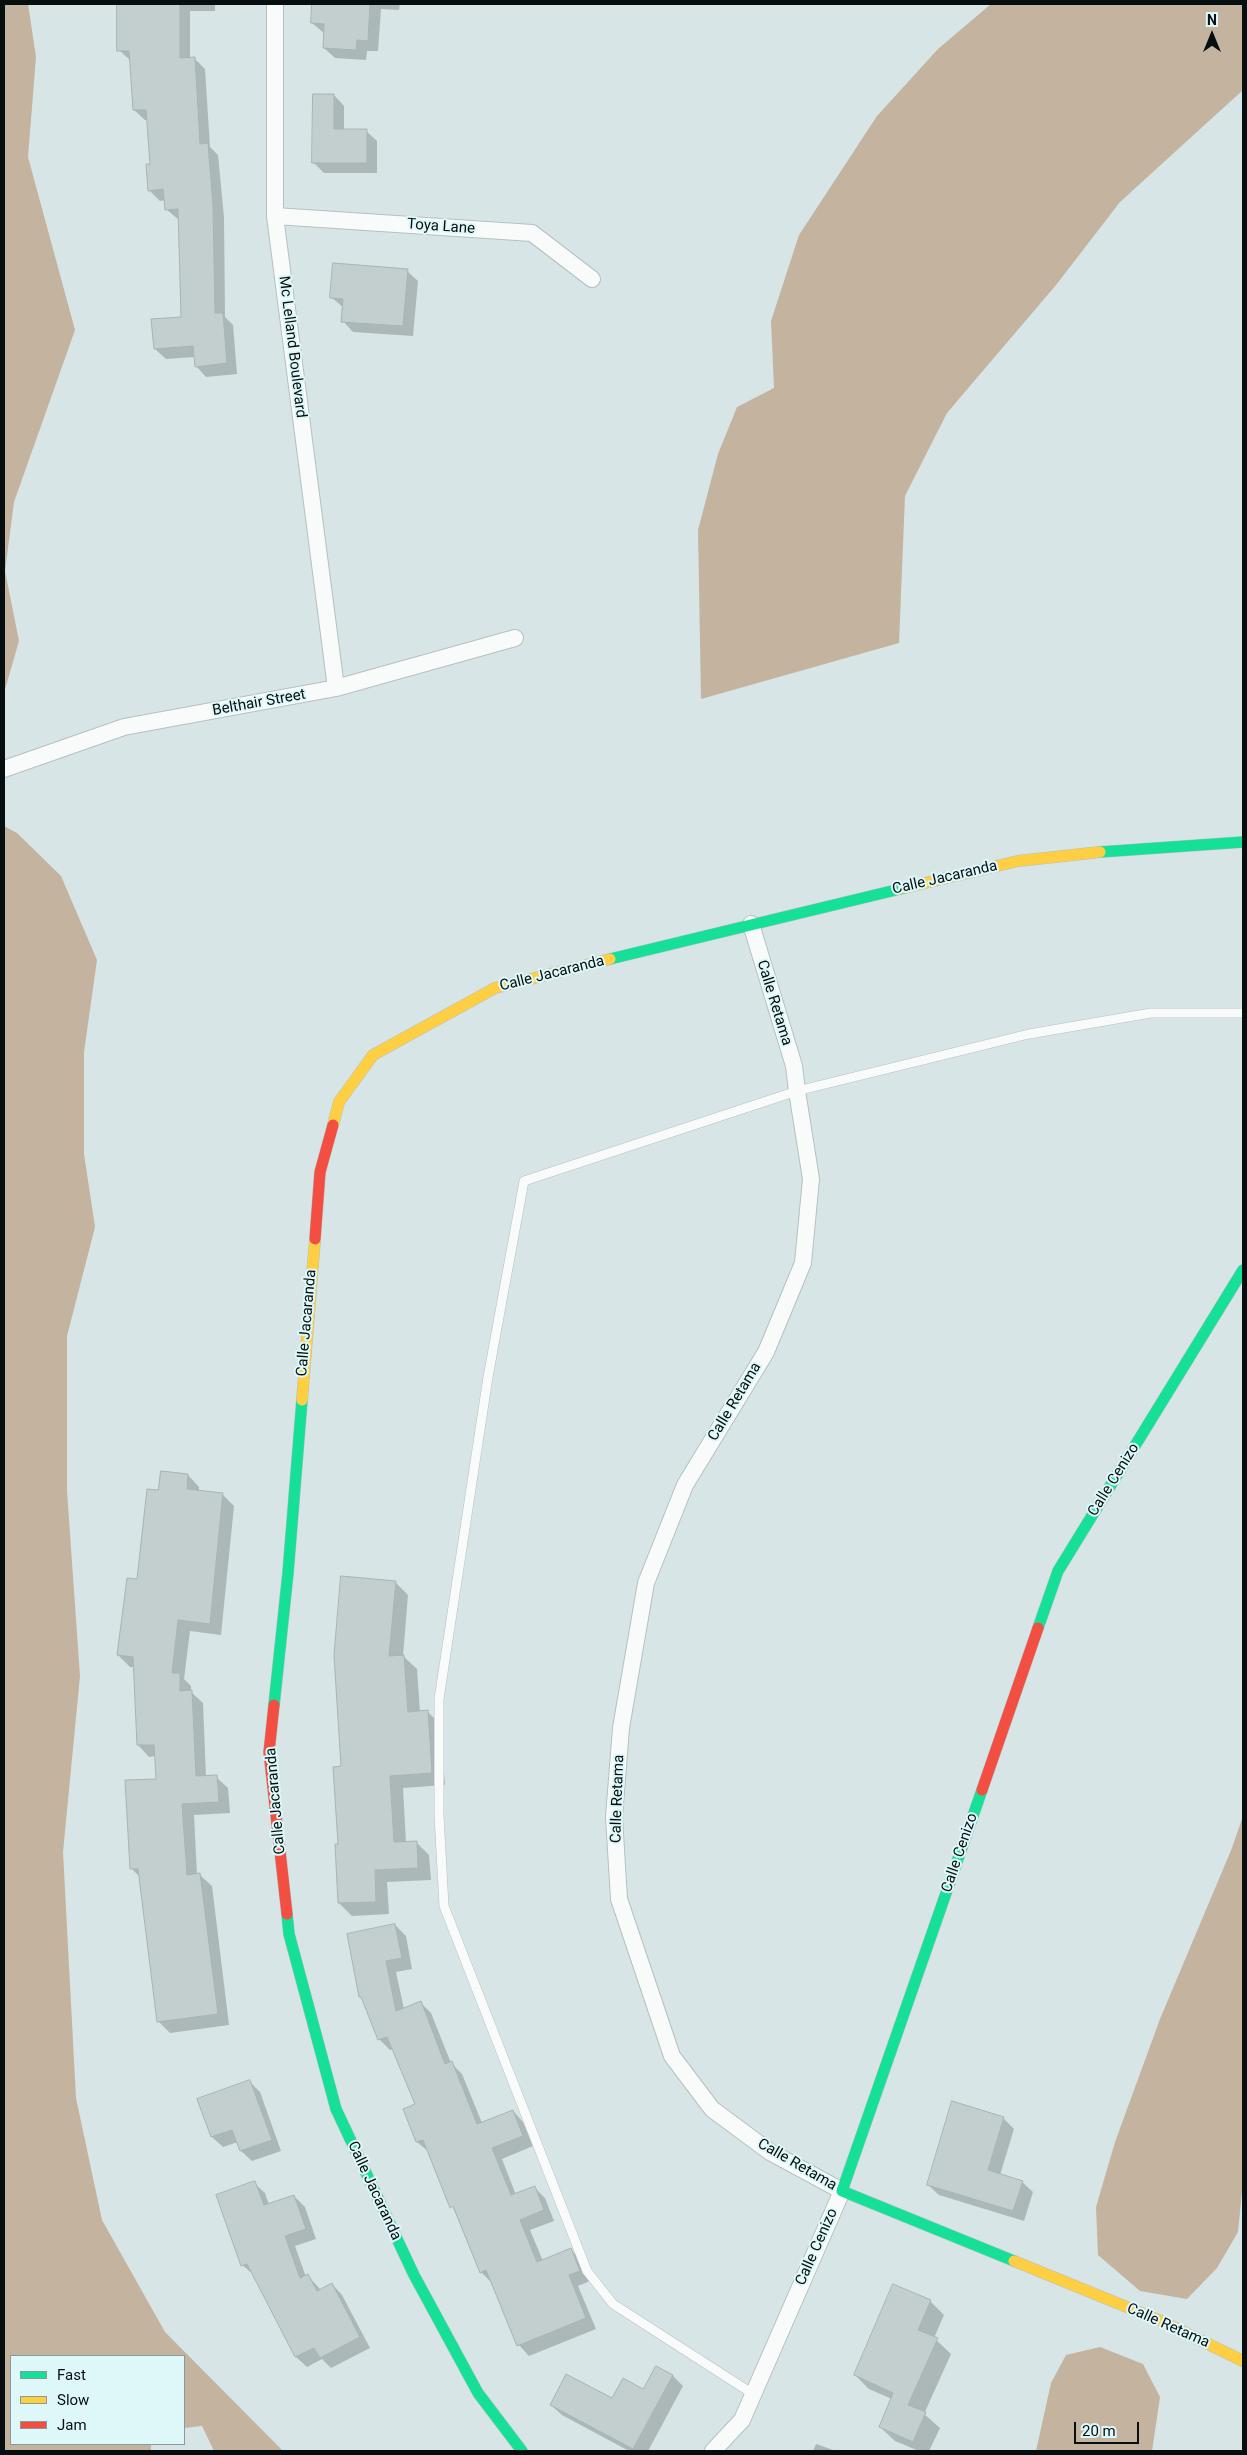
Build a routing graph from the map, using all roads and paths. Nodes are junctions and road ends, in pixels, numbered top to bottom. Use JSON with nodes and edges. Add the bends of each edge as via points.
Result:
{"nodes":[{"id":1,"x":275,"y":4,"type":"edge"},
{"id":2,"x":275,"y":216,"type":"junction"},
{"id":3,"x":592,"y":279,"type":"dead end"},
{"id":4,"x":515,"y":638,"type":"dead end"},
{"id":5,"x":336,"y":688,"type":"junction"},
{"id":6,"x":4,"y":769,"type":"edge"},
{"id":7,"x":1243,"y":842,"type":"edge"},
{"id":8,"x":750,"y":924,"type":"junction"},
{"id":9,"x":1243,"y":1013,"type":"edge"},
{"id":10,"x":797,"y":1091,"type":"junction"},
{"id":11,"x":1243,"y":1270,"type":"edge"},
{"id":12,"x":842,"y":2191,"type":"junction"},
{"id":13,"x":1243,"y":2361,"type":"edge"},
{"id":14,"x":753,"y":2394,"type":"junction"},
{"id":15,"x":522,"y":2451,"type":"edge"},
{"id":16,"x":712,"y":2451,"type":"edge"}],
"edges":[{"from":1,"to":2,"type":"street","name":"Mc Lelland Boulevard"},
{"from":2,"to":3,"type":"street","name":"Toya Lane","via":[[532,233]]},
{"from":2,"to":5,"type":"street","name":"Mc Lelland Boulevard"},
{"from":4,"to":5,"type":"street","name":"Belthair Street"},
{"from":5,"to":6,"type":"street","name":"Belthair Street","via":[[124,727]]},
{"from":7,"to":8,"type":"street","name":"Calle Jacaranda","via":[[1133,848],[1018,860]]},
{"from":8,"to":10,"type":"street","name":"Calle Retama","via":[[794,1066]]},
{"from":8,"to":15,"type":"street","name":"Calle Jacaranda","via":[[495,988],[373,1055],[339,1102],[320,1172],[288,1573],[269,1752],[289,1934],[336,2109],[414,2275],[474,2385]]},
{"from":9,"to":10,"type":"lane","via":[[1151,1013],[1029,1034]]},
{"from":10,"to":12,"type":"street","name":"Calle Retama","via":[[811,1179],[803,1263],[766,1352],[685,1486],[646,1583],[621,1728],[614,1817],[619,1900],[672,2056],[712,2109],[770,2152]]},
{"from":10,"to":14,"type":"lane","via":[[524,1181],[488,1378],[439,1699],[439,1814],[444,1906],[587,2271],[614,2304]]},
{"from":11,"to":12,"type":"street","name":"Calle Cenizo","via":[[1058,1571]]},
{"from":12,"to":13,"type":"street","name":"Calle Retama","via":[[1161,2321]]},
{"from":12,"to":14,"type":"street","name":"Calle Cenizo"},
{"from":14,"to":16,"type":"street","name":"Calle Cenizo","via":[[742,2420]]}]}
